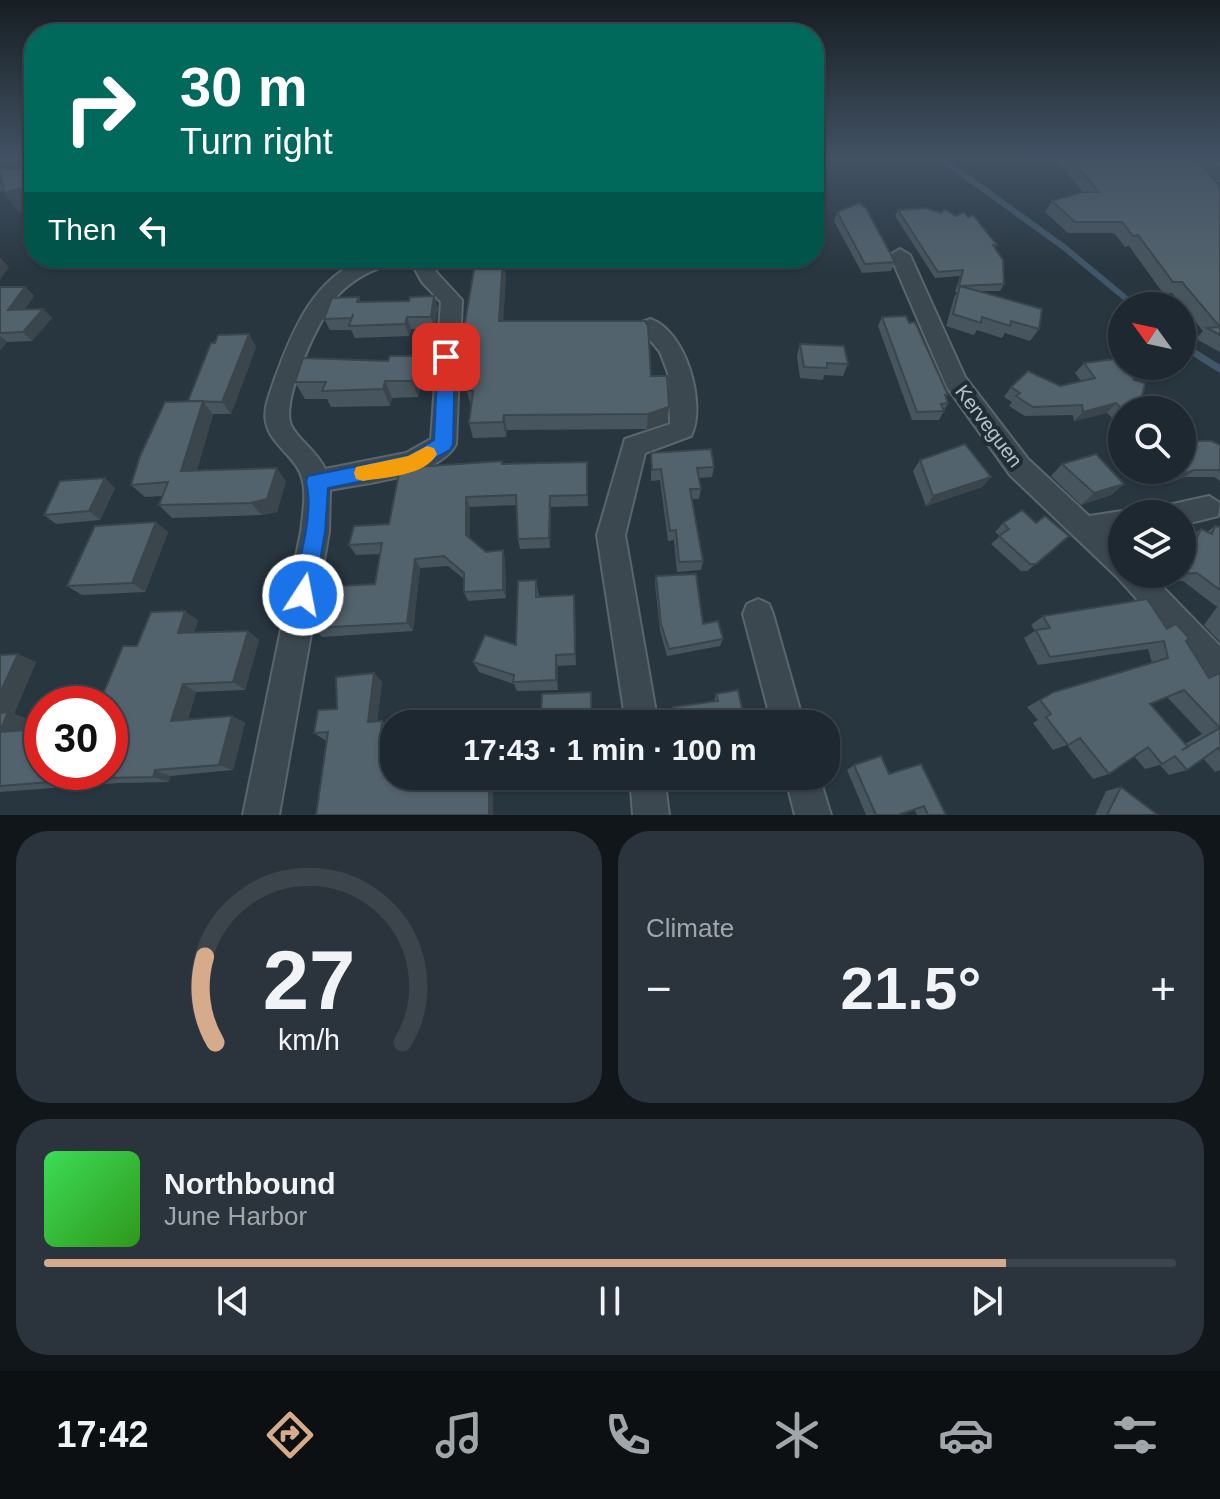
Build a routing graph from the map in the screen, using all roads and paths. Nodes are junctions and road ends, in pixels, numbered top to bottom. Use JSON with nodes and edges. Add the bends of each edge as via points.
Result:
{"nodes":[{"id":1,"x":900,"y":255,"type":"dead end"},
{"id":2,"x":363,"y":268,"type":"edge"},
{"id":3,"x":424,"y":268,"type":"edge"},
{"id":4,"x":650,"y":327,"type":"edge"},
{"id":5,"x":315,"y":482,"type":"junction"},
{"id":6,"x":1209,"y":508,"type":"dead end"},
{"id":7,"x":1196,"y":510,"type":"edge"},
{"id":8,"x":1108,"y":525,"type":"edge"},
{"id":9,"x":1084,"y":529,"type":"junction"},
{"id":10,"x":1108,"y":552,"type":"edge"},
{"id":11,"x":1143,"y":588,"type":"edge"},
{"id":12,"x":758,"y":614,"type":"dead end"},
{"id":13,"x":1220,"y":668,"type":"edge"},
{"id":14,"x":640,"y":710,"type":"edge"},
{"id":15,"x":784,"y":710,"type":"edge"},
{"id":16,"x":648,"y":790,"type":"edge"},
{"id":17,"x":806,"y":790,"type":"edge"},
{"id":18,"x":261,"y":815,"type":"edge"},
{"id":19,"x":651,"y":815,"type":"edge"},
{"id":20,"x":813,"y":815,"type":"edge"}],
"edges":[{"from":1,"to":9,"type":"street","name":"Kerveguen","via":[[955,381],[1019,467]]},
{"from":2,"to":5,"type":"street","via":[[319,304],[281,395],[278,421],[289,443],[308,461]]},
{"from":3,"to":5,"type":"street","via":[[452,300],[443,444],[412,463]]},
{"from":4,"to":14,"type":"street","via":[[672,348],[685,407],[682,429],[672,438],[634,446],[611,535]]},
{"from":5,"to":18,"type":"street","via":[[315,532]]},
{"from":6,"to":7,"type":"street"},
{"from":8,"to":9,"type":"street"},
{"from":9,"to":10,"type":"street","name":"Kerveguen"},
{"from":11,"to":13,"type":"street"},
{"from":12,"to":15,"type":"street"},
{"from":16,"to":19,"type":"street"},
{"from":17,"to":20,"type":"street"}]}
